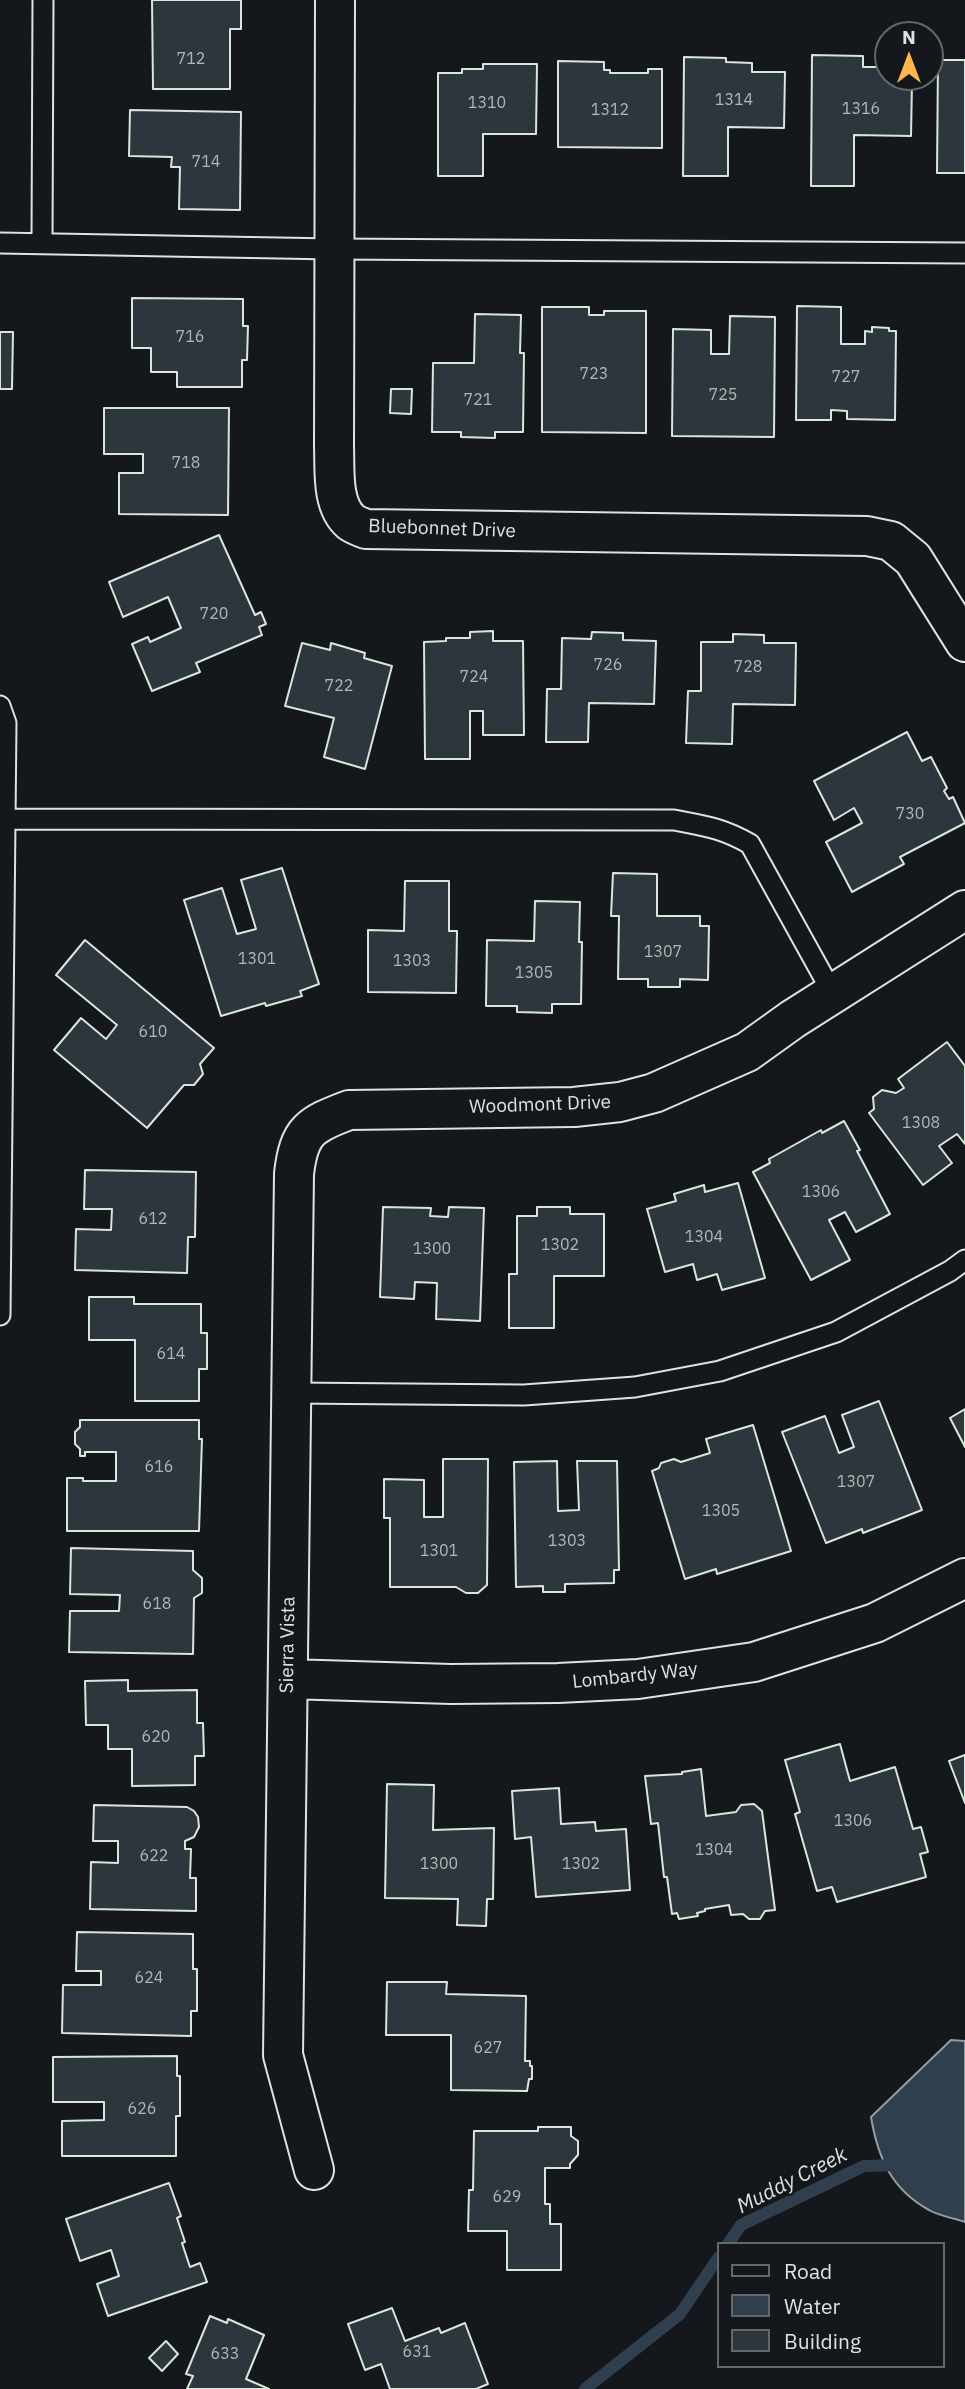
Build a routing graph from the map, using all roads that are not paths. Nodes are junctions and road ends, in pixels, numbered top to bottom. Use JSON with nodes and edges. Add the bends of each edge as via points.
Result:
{"nodes":[{"id":1,"x":43,"y":0,"type":"edge"},
{"id":2,"x":335,"y":0,"type":"edge"},
{"id":3,"x":0,"y":243,"type":"edge"},
{"id":4,"x":43,"y":243,"type":"junction"},
{"id":5,"x":334,"y":249,"type":"junction"},
{"id":6,"x":965,"y":253,"type":"edge"},
{"id":7,"x":965,"y":642,"type":"edge"},
{"id":8,"x":0,"y":706,"type":"edge"},
{"id":9,"x":6,"y":819,"type":"junction"},
{"id":10,"x":965,"y":910,"type":"edge"},
{"id":11,"x":833,"y":994,"type":"junction"},
{"id":12,"x":317,"y":1122,"type":"joint"},
{"id":13,"x":965,"y":1259,"type":"edge"},
{"id":14,"x":0,"y":1315,"type":"edge"},
{"id":15,"x":292,"y":1394,"type":"junction"},
{"id":16,"x":965,"y":1578,"type":"edge"},
{"id":17,"x":288,"y":1679,"type":"junction"},
{"id":18,"x":314,"y":2171,"type":"dead end"}],
"edges":[{"from":1,"to":4,"type":"lane"},
{"from":2,"to":5,"type":"street","name":"Bluebonnet Drive"},
{"from":3,"to":4,"type":"lane"},
{"from":4,"to":5,"type":"lane"},
{"from":5,"to":6,"type":"lane"},
{"from":5,"to":7,"type":"street","name":"Bluebonnet Drive","via":[[335,488],[341,510],[351,522],[366,529],[867,536],[891,541],[913,559]]},
{"from":8,"to":9,"type":"lane","via":[[6,723]]},
{"from":9,"to":11,"type":"lane","via":[[674,820],[705,826],[727,831],[750,844]]},
{"from":9,"to":14,"type":"lane"},
{"from":10,"to":11,"type":"street","name":"Woodmont Drive"},
{"from":11,"to":12,"type":"street","name":"Woodmont Drive","via":[[747,1052],[654,1093],[620,1102],[574,1107],[349,1110]]},
{"from":12,"to":15,"type":"street","name":"Sierra Vista","via":[[297,1153],[295,1174]]},
{"from":13,"to":15,"type":"lane","via":[[836,1332],[720,1371],[635,1387],[524,1395]]},
{"from":15,"to":17,"type":"street","name":"Sierra Vista"},
{"from":16,"to":17,"type":"street","name":"Lombardy Way","via":[[875,1623],[754,1662],[638,1679],[558,1683]]},
{"from":17,"to":18,"type":"street","name":"Sierra Vista","via":[[283,2055]]}]}
